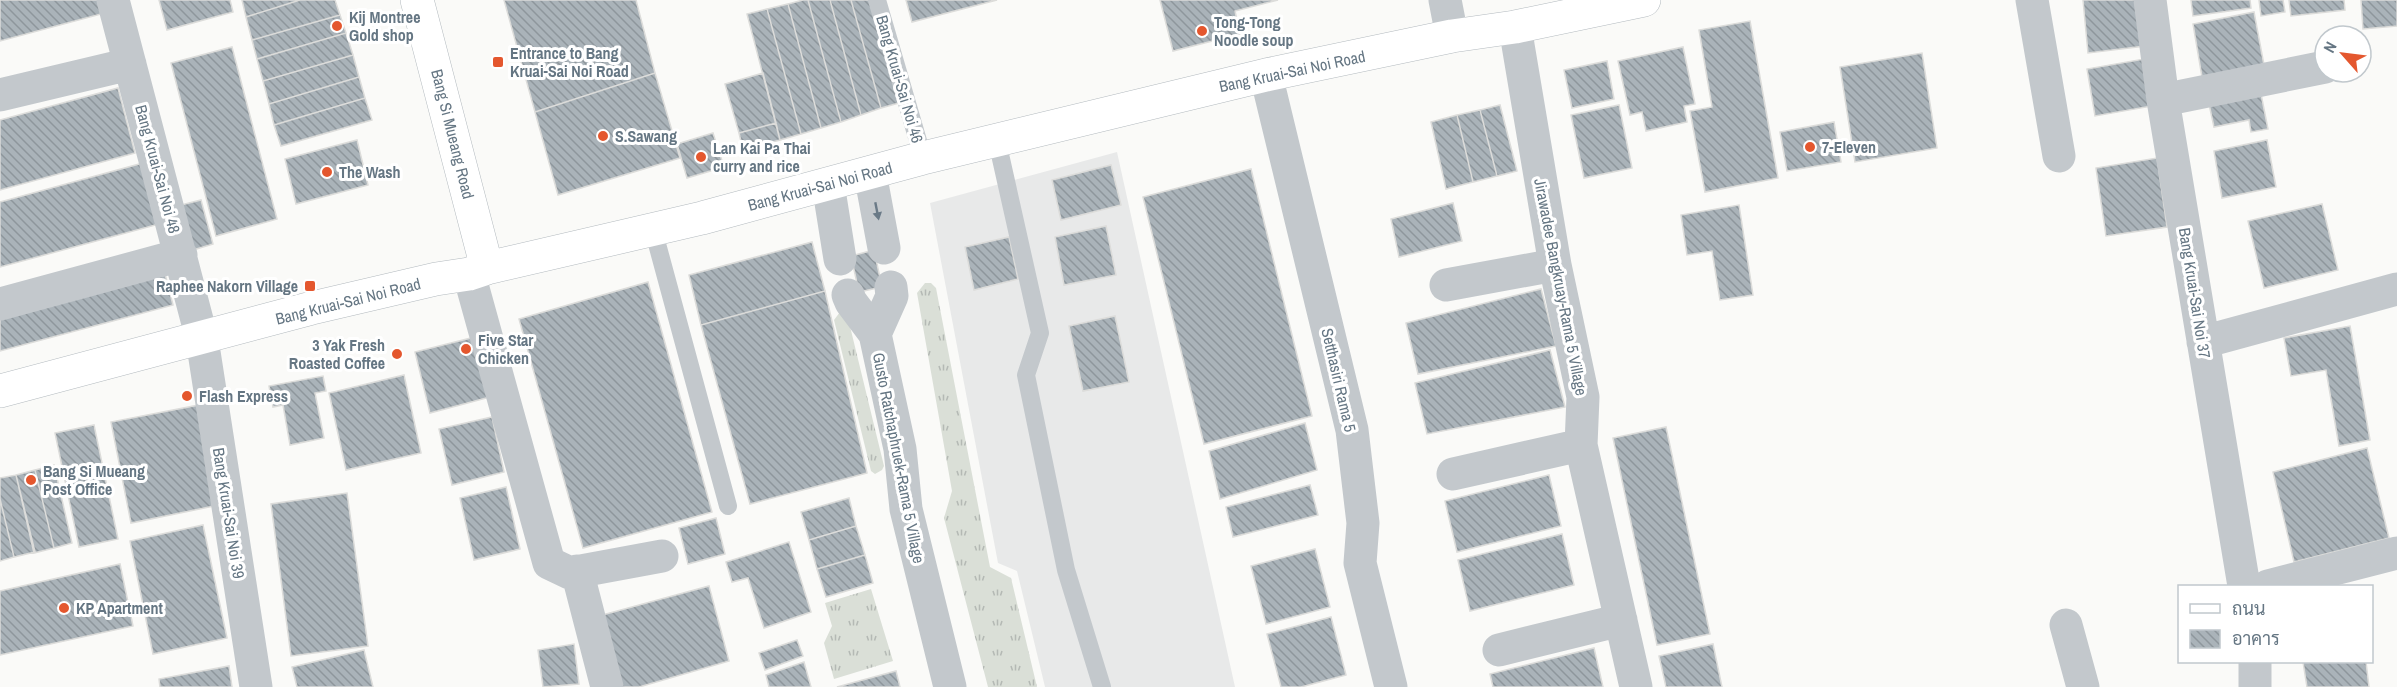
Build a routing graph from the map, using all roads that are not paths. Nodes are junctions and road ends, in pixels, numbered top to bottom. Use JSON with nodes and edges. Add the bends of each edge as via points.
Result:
{"nodes":[{"id":1,"x":113,"y":0,"type":"edge"},
{"id":2,"x":417,"y":0,"type":"edge"},
{"id":3,"x":877,"y":0,"type":"edge"},
{"id":4,"x":1445,"y":0,"type":"edge"},
{"id":5,"x":1644,"y":0,"type":"edge"},
{"id":6,"x":2032,"y":0,"type":"edge"},
{"id":7,"x":2150,"y":0,"type":"edge"},
{"id":8,"x":1515,"y":27,"type":"junction"},
{"id":9,"x":1452,"y":36,"type":"junction"},
{"id":10,"x":130,"y":64,"type":"junction"},
{"id":11,"x":2313,"y":69,"type":"edge"},
{"id":12,"x":1266,"y":75,"type":"junction"},
{"id":13,"x":0,"y":95,"type":"edge"},
{"id":14,"x":2163,"y":100,"type":"junction"},
{"id":15,"x":997,"y":141,"type":"junction"},
{"id":16,"x":2059,"y":156,"type":"dead end"},
{"id":17,"x":923,"y":158,"type":"junction"},
{"id":18,"x":870,"y":173,"type":"junction"},
{"id":19,"x":828,"y":184,"type":"junction"},
{"id":20,"x":653,"y":229,"type":"junction"},
{"id":21,"x":884,"y":248,"type":"dead end"},
{"id":22,"x":181,"y":255,"type":"junction"},
{"id":23,"x":840,"y":259,"type":"dead end"},
{"id":24,"x":1555,"y":265,"type":"junction"},
{"id":25,"x":478,"y":271,"type":"junction"},
{"id":26,"x":1446,"y":285,"type":"dead end"},
{"id":27,"x":891,"y":287,"type":"dead end"},
{"id":28,"x":2397,"y":290,"type":"edge"},
{"id":29,"x":848,"y":295,"type":"dead end"},
{"id":30,"x":0,"y":304,"type":"edge"},
{"id":31,"x":875,"y":334,"type":"junction"},
{"id":32,"x":202,"y":339,"type":"junction"},
{"id":33,"x":2203,"y":342,"type":"junction"},
{"id":34,"x":0,"y":391,"type":"edge"},
{"id":35,"x":1581,"y":445,"type":"junction"},
{"id":36,"x":1453,"y":474,"type":"dead end"},
{"id":37,"x":728,"y":506,"type":"dead end"},
{"id":38,"x":2397,"y":553,"type":"edge"},
{"id":39,"x":662,"y":556,"type":"dead end"},
{"id":40,"x":577,"y":571,"type":"junction"},
{"id":41,"x":2244,"y":585,"type":"edge"},
{"id":42,"x":2272,"y":585,"type":"edge"},
{"id":43,"x":1621,"y":620,"type":"junction"},
{"id":44,"x":2066,"y":625,"type":"dead end"},
{"id":45,"x":1499,"y":650,"type":"dead end"},
{"id":46,"x":2255,"y":663,"type":"edge"},
{"id":47,"x":256,"y":687,"type":"edge"},
{"id":48,"x":607,"y":687,"type":"edge"},
{"id":49,"x":950,"y":687,"type":"edge"},
{"id":50,"x":1102,"y":687,"type":"edge"},
{"id":51,"x":1391,"y":687,"type":"edge"},
{"id":52,"x":1636,"y":687,"type":"edge"},
{"id":53,"x":2083,"y":687,"type":"edge"},
{"id":54,"x":2255,"y":687,"type":"edge"}],
"edges":[{"from":1,"to":10,"type":"street","name":"Bang Kruai-Sai Noi 48"},
{"from":2,"to":25,"type":"main road","name":"Bang Si Mueang Road"},
{"from":3,"to":17,"type":"lane","name":"Bang Kruai-Sai Noi 46"},
{"from":4,"to":9,"type":"street"},
{"from":5,"to":8,"type":"main road","name":"Bang Kruai-Sai Noi Road"},
{"from":6,"to":16,"type":"street"},
{"from":7,"to":14,"type":"street","name":"Bang Kruai-Sai Noi 37"},
{"from":8,"to":9,"type":"main road","name":"Bang Kruai-Sai Noi Road"},
{"from":8,"to":24,"type":"street","name":"Jirawadee Bangkruay-Rama 5 Village"},
{"from":9,"to":12,"type":"main road","name":"Bang Kruai-Sai Noi Road"},
{"from":10,"to":13,"type":"street"},
{"from":10,"to":22,"type":"street","name":"Bang Kruai-Sai Noi 48"},
{"from":11,"to":14,"type":"street"},
{"from":12,"to":15,"type":"main road","name":"Bang Kruai-Sai Noi Road"},
{"from":12,"to":51,"type":"street","name":"Setthasiri Rama 5","via":[[1352,430],[1363,523],[1360,563]]},
{"from":14,"to":33,"type":"street","name":"Bang Kruai-Sai Noi 37"},
{"from":15,"to":17,"type":"main road","name":"Bang Kruai-Sai Noi Road"},
{"from":15,"to":50,"type":"lane","via":[[1040,333],[1026,375],[1066,570]]},
{"from":17,"to":18,"type":"main road","name":"Bang Kruai-Sai Noi Road"},
{"from":18,"to":19,"type":"main road","name":"Bang Kruai-Sai Noi Road"},
{"from":18,"to":21,"type":"street","one_way":true},
{"from":19,"to":20,"type":"main road","name":"Bang Kruai-Sai Noi Road"},
{"from":19,"to":23,"type":"street"},
{"from":20,"to":25,"type":"main road","name":"Bang Kruai-Sai Noi Road"},
{"from":20,"to":37,"type":"lane"},
{"from":22,"to":30,"type":"street"},
{"from":22,"to":32,"type":"street","name":"Bang Kruai-Sai Noi 48"},
{"from":24,"to":26,"type":"street"},
{"from":24,"to":35,"type":"street","name":"Jirawadee Bangkruay-Rama 5 Village","via":[[1583,397]]},
{"from":25,"to":32,"type":"main road","name":"Bang Kruai-Sai Noi Road","via":[[322,306]]},
{"from":25,"to":40,"type":"street","via":[[549,563],[570,573]]},
{"from":27,"to":31,"type":"street","name":"Gusto Ratchaphruek-Rama 5 Village"},
{"from":28,"to":33,"type":"street"},
{"from":29,"to":31,"type":"street","name":"Gusto Ratchaphruek-Rama 5 Village"},
{"from":31,"to":49,"type":"street","name":"Gusto Ratchaphruek-Rama 5 Village","via":[[900,449],[906,509]]},
{"from":32,"to":34,"type":"main road","name":"Bang Kruai-Sai Noi Road"},
{"from":32,"to":47,"type":"street","name":"Bang Kruai-Sai Noi 39"},
{"from":33,"to":41,"type":"street","name":"Bang Kruai-Sai Noi 37"},
{"from":35,"to":36,"type":"street"},
{"from":35,"to":43,"type":"street","name":"Jirawadee Bangkruay-Rama 5 Village"},
{"from":38,"to":42,"type":"street"},
{"from":39,"to":40,"type":"street"},
{"from":40,"to":48,"type":"street"},
{"from":43,"to":45,"type":"street"},
{"from":43,"to":52,"type":"street","name":"Jirawadee Bangkruay-Rama 5 Village"},
{"from":44,"to":53,"type":"street"},
{"from":46,"to":54,"type":"street"}]}
